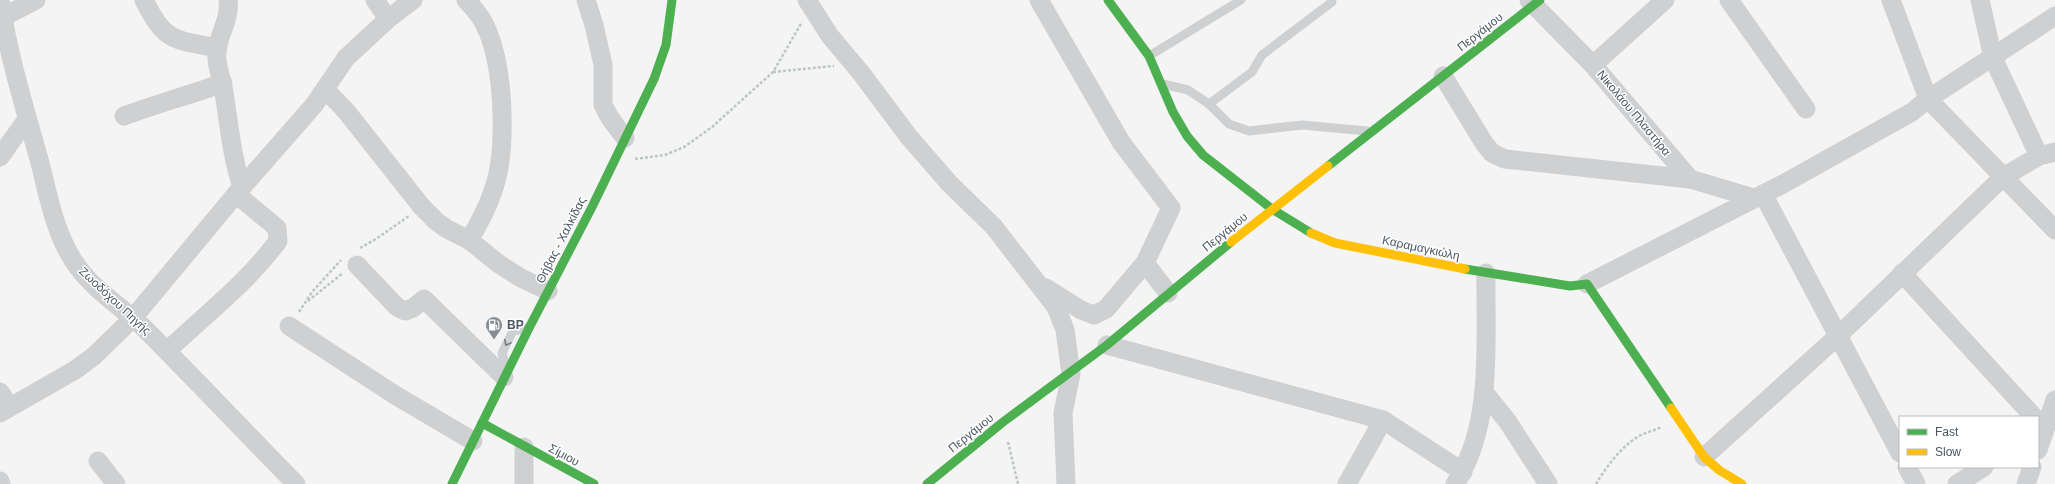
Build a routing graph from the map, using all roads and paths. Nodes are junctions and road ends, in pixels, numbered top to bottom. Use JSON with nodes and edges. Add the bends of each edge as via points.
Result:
{"nodes":[{"id":1,"x":36,"y":0,"type":"edge"},
{"id":2,"x":144,"y":0,"type":"edge"},
{"id":3,"x":228,"y":0,"type":"edge"},
{"id":4,"x":375,"y":0,"type":"edge"},
{"id":5,"x":412,"y":0,"type":"edge"},
{"id":6,"x":466,"y":0,"type":"edge"},
{"id":7,"x":586,"y":0,"type":"edge"},
{"id":8,"x":672,"y":0,"type":"edge"},
{"id":9,"x":1039,"y":0,"type":"edge"},
{"id":10,"x":1108,"y":0,"type":"edge"},
{"id":11,"x":1241,"y":0,"type":"edge"},
{"id":12,"x":1665,"y":0,"type":"edge"},
{"id":13,"x":1729,"y":0,"type":"edge"},
{"id":14,"x":1891,"y":0,"type":"edge"},
{"id":15,"x":1980,"y":0,"type":"edge"},
{"id":16,"x":1332,"y":2,"type":"dead end"},
{"id":17,"x":1534,"y":2,"type":"edge"},
{"id":18,"x":809,"y":3,"type":"edge"},
{"id":19,"x":1,"y":8,"type":"edge"},
{"id":20,"x":2055,"y":16,"type":"edge"},
{"id":21,"x":388,"y":19,"type":"junction"},
{"id":22,"x":217,"y":48,"type":"junction"},
{"id":23,"x":1149,"y":56,"type":"junction"},
{"id":24,"x":1993,"y":58,"type":"junction"},
{"id":25,"x":1593,"y":65,"type":"junction"},
{"id":26,"x":857,"y":68,"type":"junction"},
{"id":27,"x":773,"y":72,"type":"junction"},
{"id":28,"x":1443,"y":76,"type":"junction"},
{"id":29,"x":222,"y":83,"type":"junction"},
{"id":30,"x":1162,"y":83,"type":"junction"},
{"id":31,"x":325,"y":89,"type":"junction"},
{"id":32,"x":1928,"y":99,"type":"junction"},
{"id":33,"x":1209,"y":104,"type":"junction"},
{"id":34,"x":1806,"y":110,"type":"dead end"},
{"id":35,"x":124,"y":116,"type":"dead end"},
{"id":36,"x":27,"y":119,"type":"junction"},
{"id":37,"x":1371,"y":131,"type":"junction"},
{"id":38,"x":626,"y":138,"type":"junction"},
{"id":39,"x":2047,"y":154,"type":"edge"},
{"id":40,"x":0,"y":157,"type":"edge"},
{"id":41,"x":615,"y":160,"type":"junction"},
{"id":42,"x":2003,"y":177,"type":"junction"},
{"id":43,"x":1690,"y":179,"type":"junction"},
{"id":44,"x":239,"y":191,"type":"junction"},
{"id":45,"x":1758,"y":196,"type":"junction"},
{"id":46,"x":1272,"y":209,"type":"junction"},
{"id":47,"x":2055,"y":230,"type":"edge"},
{"id":48,"x":469,"y":240,"type":"junction"},
{"id":49,"x":1145,"y":263,"type":"junction"},
{"id":50,"x":357,"y":265,"type":"joint"},
{"id":51,"x":1486,"y":273,"type":"junction"},
{"id":52,"x":1902,"y":273,"type":"junction"},
{"id":53,"x":1040,"y":284,"type":"junction"},
{"id":54,"x":1587,"y":284,"type":"junction"},
{"id":55,"x":548,"y":291,"type":"junction"},
{"id":56,"x":1168,"y":293,"type":"junction"},
{"id":57,"x":306,"y":302,"type":"dead end"},
{"id":58,"x":133,"y":318,"type":"junction"},
{"id":59,"x":290,"y":326,"type":"dead end"},
{"id":60,"x":1839,"y":335,"type":"junction"},
{"id":61,"x":1107,"y":345,"type":"junction"},
{"id":62,"x":167,"y":351,"type":"junction"},
{"id":63,"x":506,"y":373,"type":"junction"},
{"id":64,"x":1070,"y":374,"type":"junction"},
{"id":65,"x":1484,"y":392,"type":"junction"},
{"id":66,"x":2055,"y":400,"type":"edge"},
{"id":67,"x":3,"y":404,"type":"edge"},
{"id":68,"x":2031,"y":416,"type":"edge"},
{"id":69,"x":1383,"y":420,"type":"junction"},
{"id":70,"x":1679,"y":421,"type":"junction"},
{"id":71,"x":1003,"y":422,"type":"junction"},
{"id":72,"x":482,"y":423,"type":"junction"},
{"id":73,"x":2039,"y":425,"type":"edge"},
{"id":74,"x":473,"y":441,"type":"junction"},
{"id":75,"x":524,"y":447,"type":"junction"},
{"id":76,"x":1899,"y":451,"type":"edge"},
{"id":77,"x":1704,"y":457,"type":"junction"},
{"id":78,"x":98,"y":461,"type":"dead end"},
{"id":79,"x":1908,"y":468,"type":"edge"},
{"id":80,"x":1982,"y":468,"type":"edge"},
{"id":81,"x":2032,"y":468,"type":"edge"},
{"id":82,"x":1459,"y":478,"type":"edge"},
{"id":83,"x":116,"y":484,"type":"edge"},
{"id":84,"x":296,"y":484,"type":"edge"},
{"id":85,"x":452,"y":484,"type":"edge"},
{"id":86,"x":524,"y":484,"type":"edge"},
{"id":87,"x":594,"y":484,"type":"edge"},
{"id":88,"x":927,"y":484,"type":"edge"},
{"id":89,"x":1018,"y":484,"type":"edge"},
{"id":90,"x":1066,"y":484,"type":"edge"},
{"id":91,"x":1347,"y":484,"type":"edge"},
{"id":92,"x":1548,"y":484,"type":"edge"},
{"id":93,"x":1596,"y":484,"type":"edge"},
{"id":94,"x":1742,"y":484,"type":"edge"},
{"id":95,"x":1916,"y":484,"type":"edge"},
{"id":96,"x":1957,"y":484,"type":"edge"},
{"id":97,"x":2026,"y":484,"type":"edge"}],
"edges":[{"from":1,"to":19,"type":"street"},
{"from":2,"to":22,"type":"street","via":[[162,30],[172,38]]},
{"from":3,"to":22,"type":"street","via":[[226,24]]},
{"from":4,"to":21,"type":"street"},
{"from":5,"to":21,"type":"street"},
{"from":6,"to":48,"type":"street","via":[[480,18],[490,39],[496,61],[502,125],[502,155],[494,188],[483,216]]},
{"from":7,"to":38,"type":"street","via":[[603,65],[604,105],[610,118]]},
{"from":8,"to":38,"type":"street","name":"Θήβας - Χαλκίδας","via":[[666,45],[654,79]]},
{"from":9,"to":49,"type":"street","via":[[1120,142],[1172,208]]},
{"from":10,"to":23,"type":"street","name":"Καραμαγκιώλη"},
{"from":11,"to":23,"type":"lane"},
{"from":12,"to":25,"type":"street"},
{"from":13,"to":34,"type":"street"},
{"from":14,"to":32,"type":"street"},
{"from":15,"to":24,"type":"street"},
{"from":16,"to":33,"type":"lane","via":[[1262,55],[1252,72]]},
{"from":17,"to":25,"type":"street","name":"Νικολάου Πλαστήρα"},
{"from":17,"to":28,"type":"street","name":"Περγάμου"},
{"from":18,"to":26,"type":"street","via":[[830,36]]},
{"from":18,"to":27,"type":"path"},
{"from":19,"to":36,"type":"street","name":"Ζωοδόχου Πηγής"},
{"from":20,"to":24,"type":"street"},
{"from":21,"to":31,"type":"street","via":[[346,58]]},
{"from":22,"to":29,"type":"street","via":[[216,56]]},
{"from":23,"to":30,"type":"street","name":"Καραμαγκιώλη"},
{"from":24,"to":32,"type":"street"},
{"from":24,"to":39,"type":"street"},
{"from":25,"to":43,"type":"street","name":"Νικολάου Πλαστήρα"},
{"from":26,"to":27,"type":"path","via":[[832,66]]},
{"from":26,"to":53,"type":"street","via":[[909,136],[949,183],[994,227]]},
{"from":27,"to":41,"type":"path","via":[[712,127],[684,147],[665,155]]},
{"from":28,"to":37,"type":"street","name":"Περγάμου"},
{"from":28,"to":43,"type":"street","via":[[1484,143],[1492,153],[1505,159]]},
{"from":29,"to":35,"type":"street"},
{"from":29,"to":44,"type":"street"},
{"from":30,"to":33,"type":"lane","via":[[1188,90]]},
{"from":30,"to":46,"type":"street","name":"Καραμαγκιώλη","via":[[1187,136],[1204,155]]},
{"from":31,"to":44,"type":"street"},
{"from":31,"to":48,"type":"street","via":[[346,111],[427,212],[447,229]]},
{"from":32,"to":42,"type":"street"},
{"from":32,"to":45,"type":"street","via":[[1912,112]]},
{"from":33,"to":37,"type":"lane","via":[[1229,124],[1249,131],[1302,125]]},
{"from":36,"to":40,"type":"street"},
{"from":36,"to":58,"type":"street","name":"Ζωοδόχου Πηγής","via":[[56,223],[67,249],[77,266],[97,288]]},
{"from":37,"to":46,"type":"street","name":"Περγάμου"},
{"from":38,"to":41,"type":"street","name":"Θήβας - Χαλκίδας"},
{"from":39,"to":42,"type":"street"},
{"from":41,"to":55,"type":"street","name":"Θήβας - Χαλκίδας"},
{"from":42,"to":47,"type":"street"},
{"from":42,"to":52,"type":"street"},
{"from":43,"to":45,"type":"street"},
{"from":44,"to":58,"type":"street"},
{"from":44,"to":62,"type":"street","via":[[277,228],[278,241],[258,267]]},
{"from":45,"to":54,"type":"street"},
{"from":45,"to":60,"type":"street"},
{"from":46,"to":51,"type":"street","name":"Καραμαγκιώλη","via":[[1307,231],[1335,243]]},
{"from":46,"to":56,"type":"street","name":"Περγάμου"},
{"from":48,"to":55,"type":"street","via":[[499,264]]},
{"from":49,"to":53,"type":"street","via":[[1106,309],[1094,315],[1081,310]]},
{"from":49,"to":56,"type":"street"},
{"from":50,"to":57,"type":"path"},
{"from":50,"to":63,"type":"street","via":[[397,307],[405,311],[424,299]]},
{"from":51,"to":54,"type":"street","name":"Καραμαγκιώλη","via":[[1570,286]]},
{"from":51,"to":65,"type":"street"},
{"from":52,"to":60,"type":"street"},
{"from":52,"to":68,"type":"street"},
{"from":53,"to":64,"type":"street","via":[[1056,307],[1066,330]]},
{"from":54,"to":70,"type":"street"},
{"from":55,"to":63,"type":"street","name":"Θήβας - Χαλκίδας"},
{"from":56,"to":61,"type":"street","name":"Περγάμου"},
{"from":58,"to":62,"type":"street","name":"Ζωοδόχου Πηγής"},
{"from":58,"to":67,"type":"street","via":[[94,356],[75,370]]},
{"from":59,"to":74,"type":"street","via":[[395,395]]},
{"from":60,"to":76,"type":"street"},
{"from":60,"to":77,"type":"street"},
{"from":61,"to":64,"type":"street","name":"Περγάμου"},
{"from":61,"to":69,"type":"street"},
{"from":62,"to":84,"type":"street","name":"Ζωοδόχου Πηγής"},
{"from":63,"to":72,"type":"street","name":"Θήβας - Χαλκίδας"},
{"from":64,"to":71,"type":"street","name":"Περγάμου"},
{"from":64,"to":90,"type":"street","via":[[1063,413]]},
{"from":65,"to":82,"type":"street","via":[[1476,434]]},
{"from":65,"to":92,"type":"street","via":[[1508,422]]},
{"from":66,"to":73,"type":"street"},
{"from":69,"to":82,"type":"street"},
{"from":69,"to":91,"type":"street"},
{"from":70,"to":77,"type":"street"},
{"from":70,"to":93,"type":"path","via":[[1640,436],[1622,450]]},
{"from":71,"to":88,"type":"street","name":"Περγάμου"},
{"from":71,"to":89,"type":"path"},
{"from":72,"to":74,"type":"street","name":"Θήβας - Χαλκίδας"},
{"from":72,"to":75,"type":"street","name":"Σίμιου"},
{"from":74,"to":85,"type":"street","name":"Θήβας - Χαλκίδας"},
{"from":75,"to":86,"type":"street"},
{"from":75,"to":87,"type":"street","name":"Σίμιου"},
{"from":77,"to":94,"type":"street"},
{"from":78,"to":83,"type":"street"},
{"from":79,"to":95,"type":"street"},
{"from":80,"to":96,"type":"street"},
{"from":81,"to":97,"type":"street"}]}
